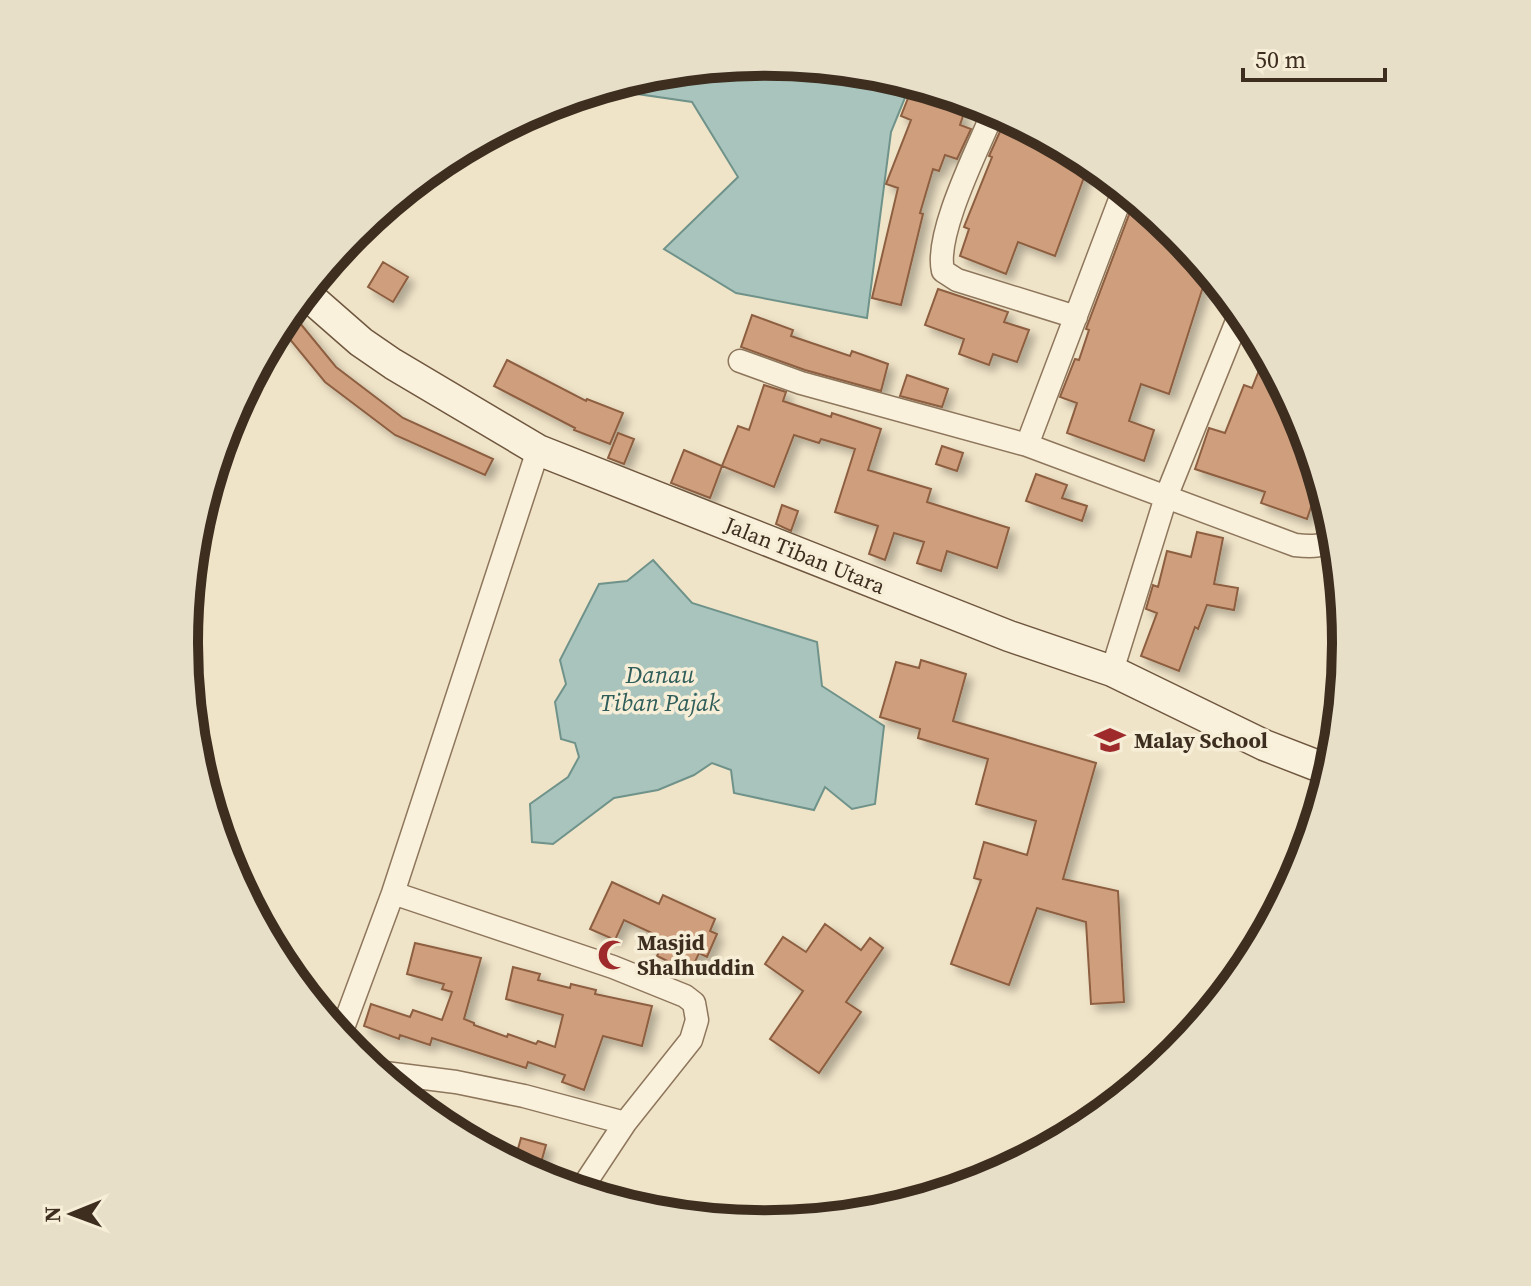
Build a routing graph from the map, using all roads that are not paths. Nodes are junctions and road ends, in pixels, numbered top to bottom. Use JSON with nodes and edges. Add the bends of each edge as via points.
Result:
{"nodes":[{"id":1,"x":989,"y":122,"type":"edge"},
{"id":2,"x":1120,"y":200,"type":"edge"},
{"id":3,"x":314,"y":301,"type":"edge"},
{"id":4,"x":1076,"y":317,"type":"junction"},
{"id":5,"x":1235,"y":325,"type":"edge"},
{"id":6,"x":740,"y":361,"type":"dead end"},
{"id":7,"x":1027,"y":445,"type":"junction"},
{"id":8,"x":538,"y":450,"type":"junction"},
{"id":9,"x":1166,"y":497,"type":"junction"},
{"id":10,"x":1324,"y":543,"type":"edge"},
{"id":11,"x":1112,"y":671,"type":"junction"},
{"id":12,"x":1319,"y":766,"type":"edge"},
{"id":13,"x":393,"y":893,"type":"junction"},
{"id":14,"x":345,"y":1023,"type":"edge"},
{"id":15,"x":399,"y":1075,"type":"edge"},
{"id":16,"x":625,"y":1123,"type":"junction"},
{"id":17,"x":587,"y":1181,"type":"edge"}],
"edges":[{"from":1,"to":4,"type":"street","via":[[951,216],[941,250],[943,271]]},
{"from":2,"to":4,"type":"street"},
{"from":3,"to":8,"type":"street","name":"Jalan Tiban Utara","via":[[393,364]]},
{"from":4,"to":7,"type":"street"},
{"from":5,"to":9,"type":"street"},
{"from":6,"to":7,"type":"street"},
{"from":7,"to":9,"type":"street"},
{"from":8,"to":11,"type":"street","name":"Jalan Tiban Utara","via":[[1009,636]]},
{"from":8,"to":13,"type":"street"},
{"from":9,"to":10,"type":"street","via":[[1295,545],[1312,548]]},
{"from":9,"to":11,"type":"street"},
{"from":11,"to":12,"type":"street","name":"Jalan Tiban Utara"},
{"from":13,"to":14,"type":"street"},
{"from":13,"to":16,"type":"street","via":[[613,967],[694,1003],[697,1020],[691,1040]]},
{"from":15,"to":16,"type":"street","via":[[524,1096]]},
{"from":16,"to":17,"type":"street"}]}
